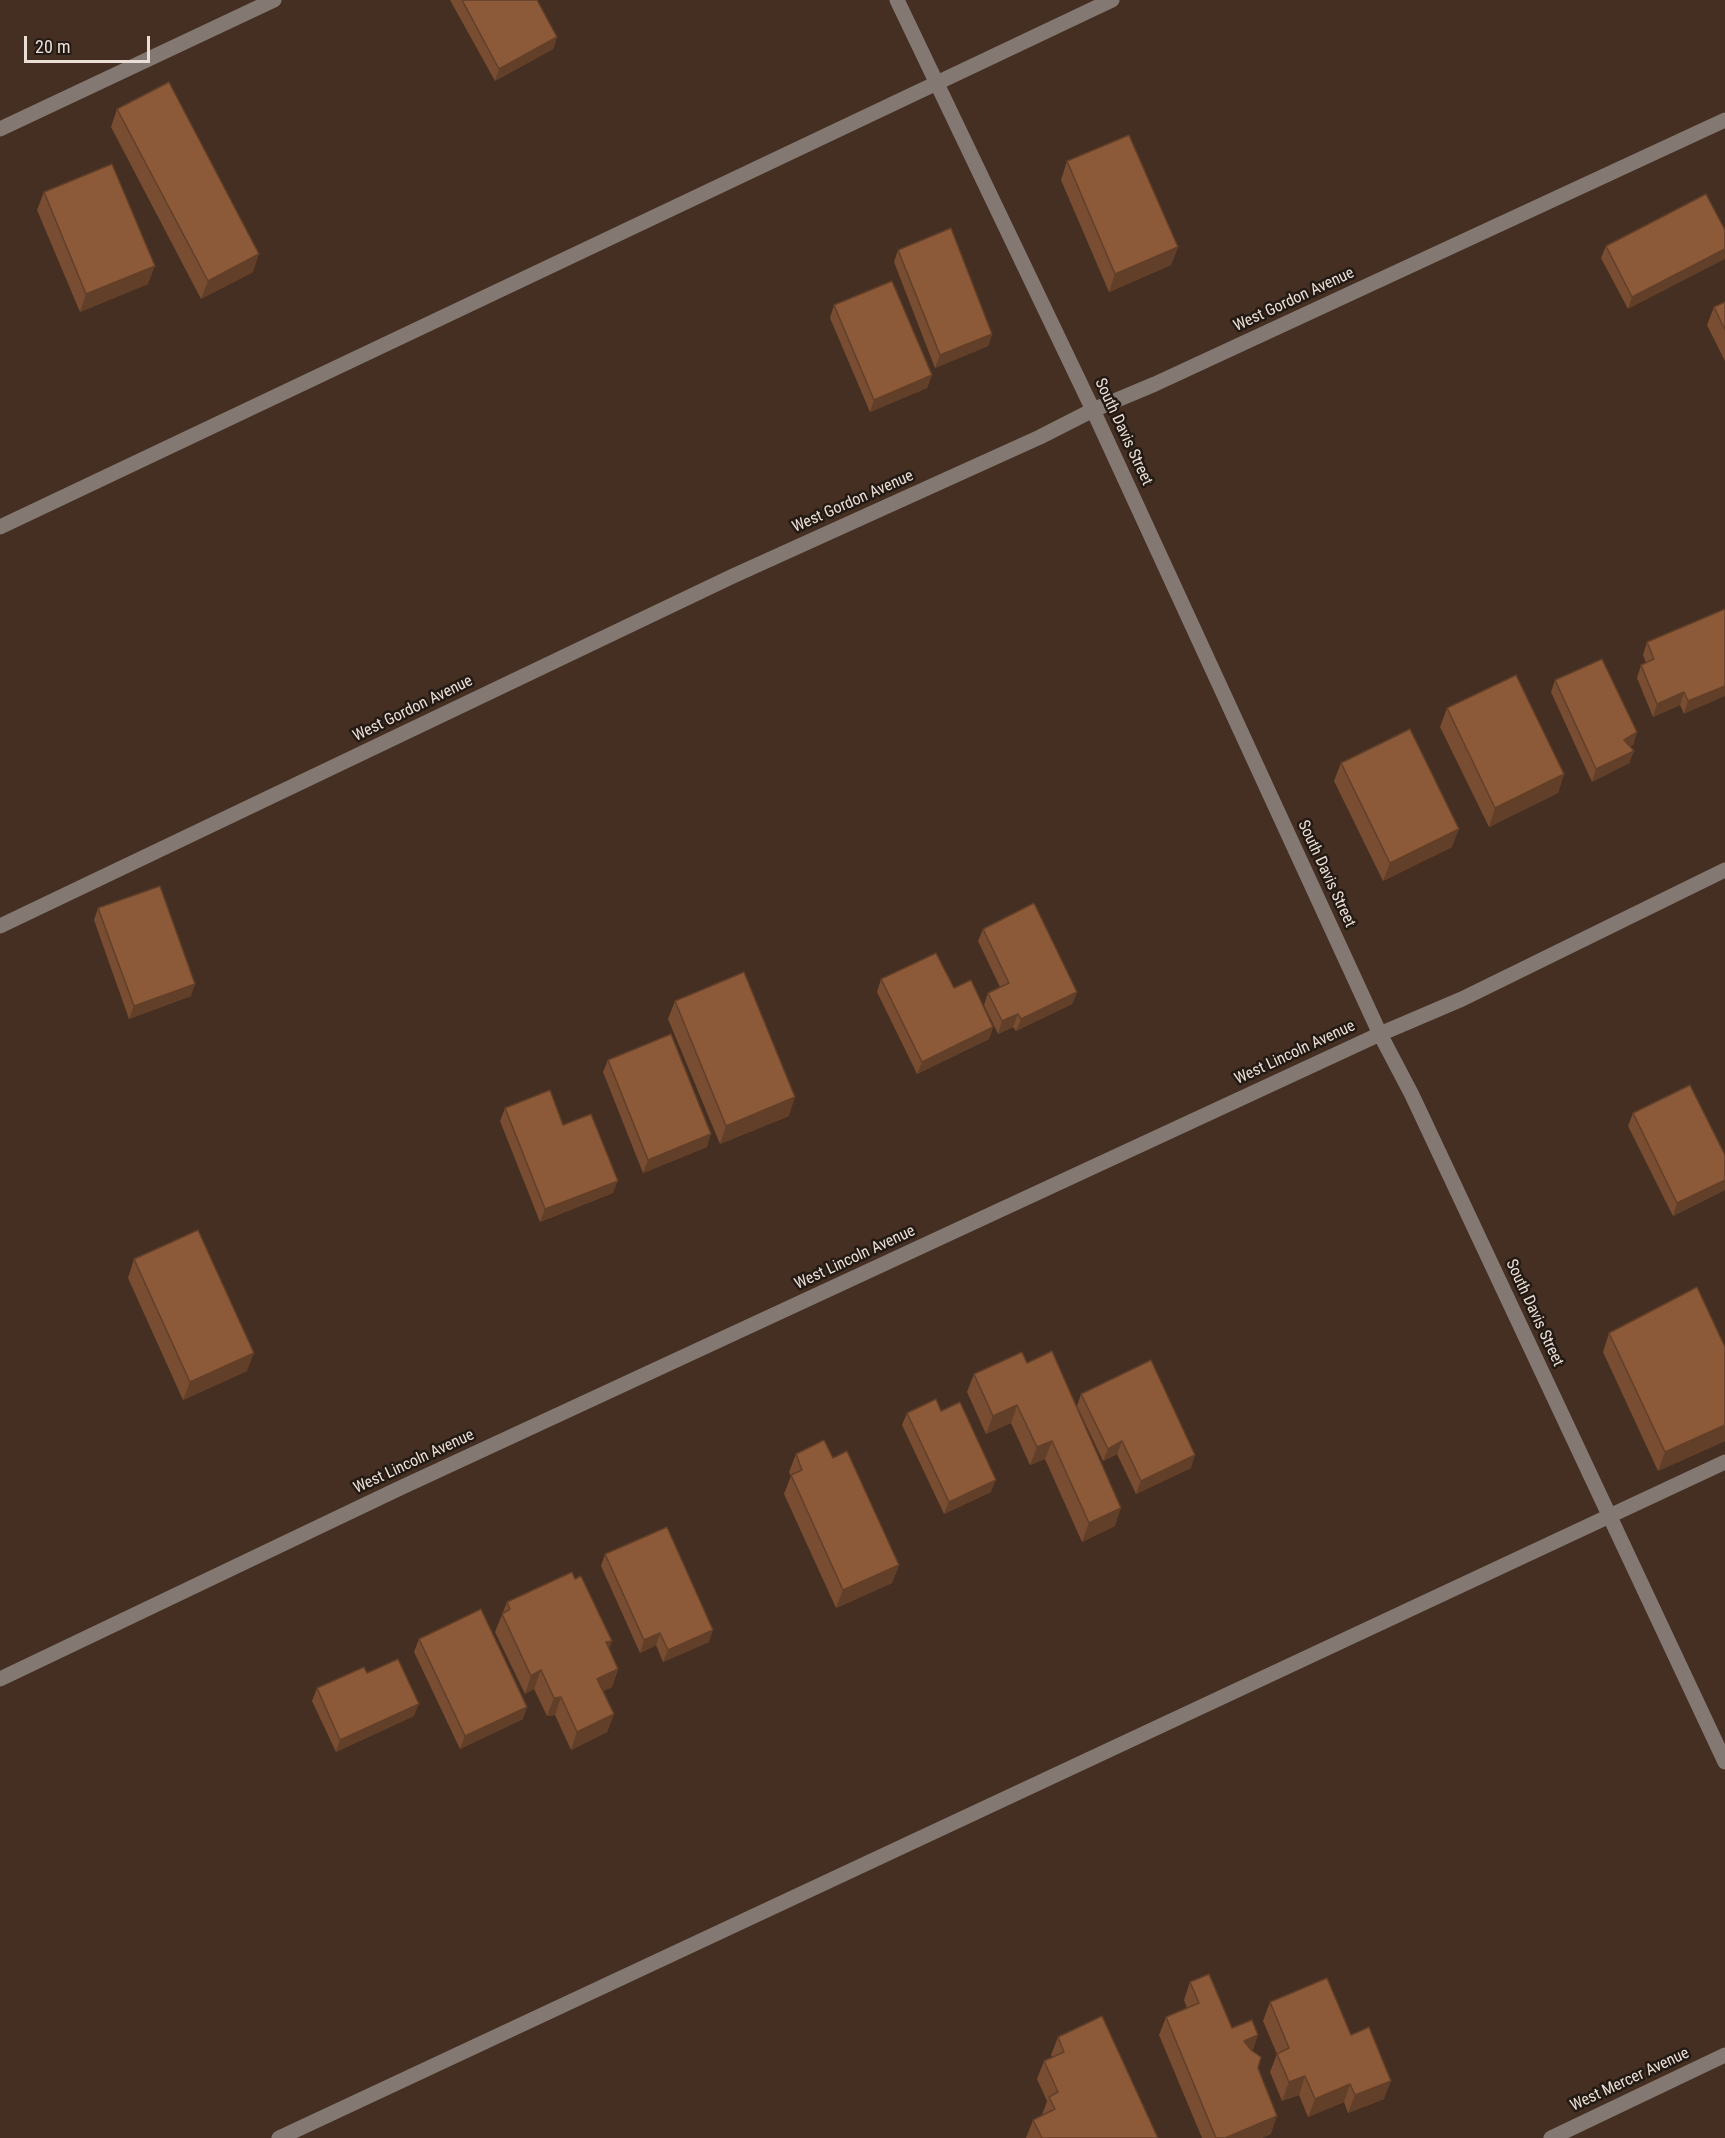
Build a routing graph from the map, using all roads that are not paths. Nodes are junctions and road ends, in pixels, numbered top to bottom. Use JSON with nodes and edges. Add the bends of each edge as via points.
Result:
{"nodes":[{"id":1,"x":274,"y":0,"type":"edge"},
{"id":2,"x":897,"y":0,"type":"edge"},
{"id":3,"x":1112,"y":0,"type":"edge"},
{"id":4,"x":937,"y":83,"type":"junction"},
{"id":5,"x":1725,"y":120,"type":"edge"},
{"id":6,"x":0,"y":129,"type":"edge"},
{"id":7,"x":1093,"y":410,"type":"junction"},
{"id":8,"x":0,"y":527,"type":"edge"},
{"id":9,"x":1725,"y":870,"type":"edge"},
{"id":10,"x":0,"y":926,"type":"edge"},
{"id":11,"x":1380,"y":1034,"type":"junction"},
{"id":12,"x":1725,"y":1462,"type":"edge"},
{"id":13,"x":1610,"y":1516,"type":"junction"},
{"id":14,"x":0,"y":1679,"type":"edge"},
{"id":15,"x":1725,"y":1762,"type":"edge"},
{"id":16,"x":1725,"y":2055,"type":"edge"},
{"id":17,"x":279,"y":2138,"type":"edge"},
{"id":18,"x":1551,"y":2138,"type":"edge"}],
"edges":[{"from":1,"to":6,"type":"street"},
{"from":2,"to":4,"type":"street","name":"South Davis Street"},
{"from":3,"to":4,"type":"street"},
{"from":4,"to":7,"type":"street","name":"South Davis Street"},
{"from":4,"to":8,"type":"street"},
{"from":5,"to":7,"type":"street","name":"West Gordon Avenue"},
{"from":7,"to":10,"type":"street","name":"West Gordon Avenue","via":[[733,576]]},
{"from":7,"to":11,"type":"street","name":"South Davis Street"},
{"from":9,"to":11,"type":"street","name":"West Lincoln Avenue","via":[[1462,999]]},
{"from":11,"to":13,"type":"street","name":"South Davis Street"},
{"from":11,"to":14,"type":"street","name":"West Lincoln Avenue"},
{"from":12,"to":13,"type":"street"},
{"from":13,"to":15,"type":"street","name":"South Davis Street"},
{"from":13,"to":17,"type":"street"},
{"from":16,"to":18,"type":"street","name":"West Mercer Avenue"}]}
